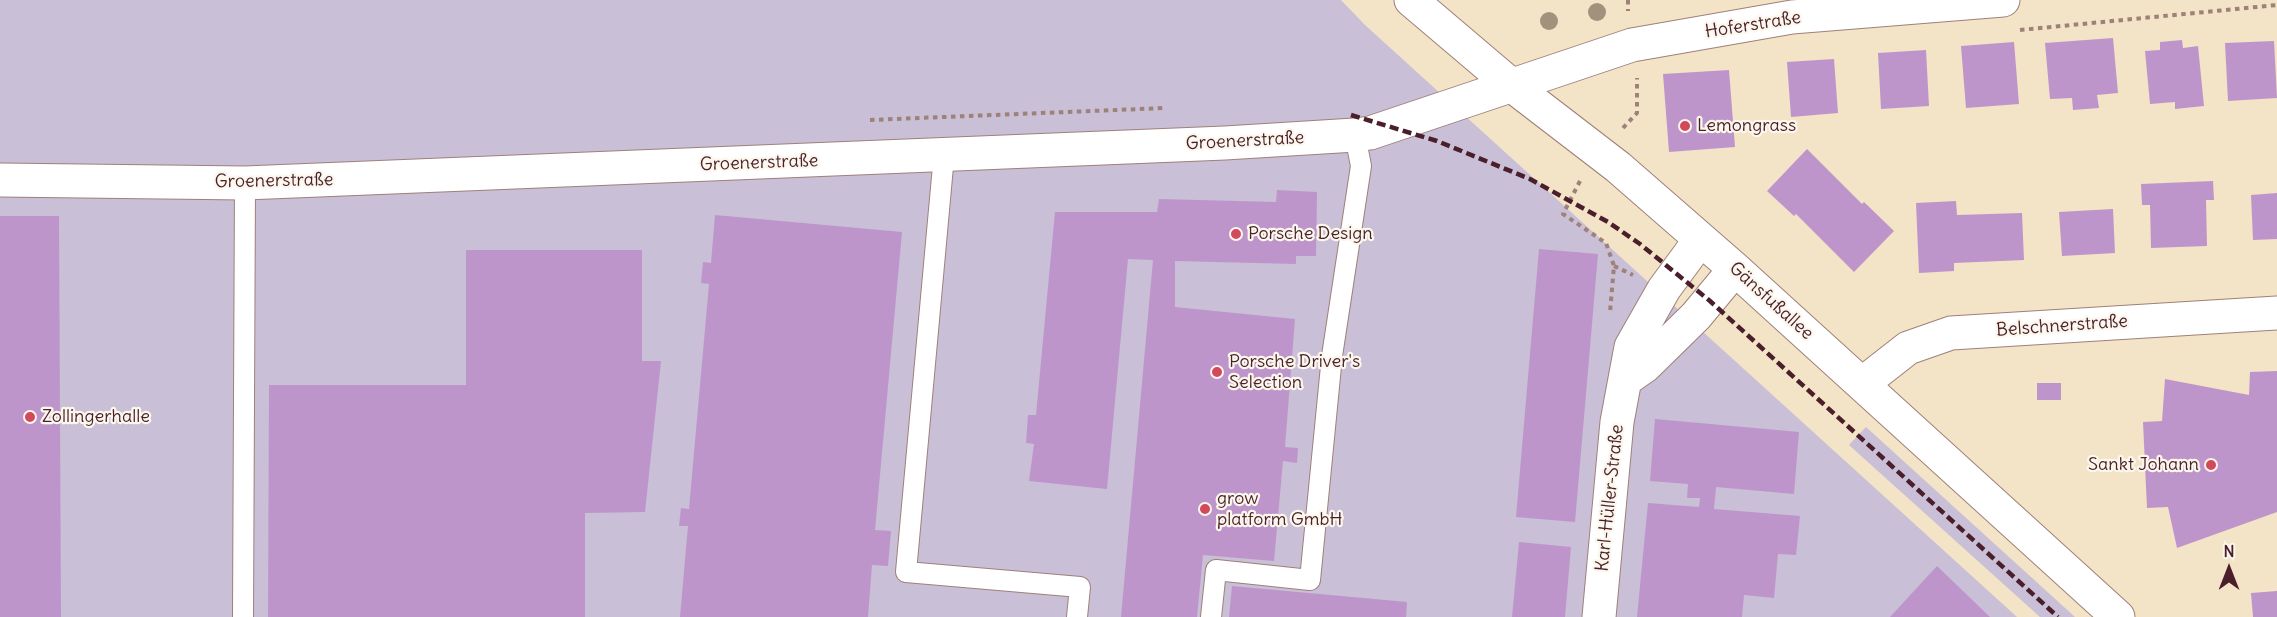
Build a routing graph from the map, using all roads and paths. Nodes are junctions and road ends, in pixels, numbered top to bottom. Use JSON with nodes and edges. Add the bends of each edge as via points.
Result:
{"nodes":[{"id":1,"x":1411,"y":0,"type":"edge"},
{"id":2,"x":2003,"y":0,"type":"edge"},
{"id":3,"x":1637,"y":78,"type":"dead end"},
{"id":4,"x":1510,"y":84,"type":"junction"},
{"id":5,"x":1355,"y":135,"type":"junction"},
{"id":6,"x":1600,"y":154,"type":"junction"},
{"id":7,"x":944,"y":155,"type":"junction"},
{"id":8,"x":0,"y":180,"type":"edge"},
{"id":9,"x":245,"y":183,"type":"junction"},
{"id":10,"x":1700,"y":240,"type":"junction"},
{"id":11,"x":1735,"y":268,"type":"junction"},
{"id":12,"x":2277,"y":313,"type":"edge"},
{"id":13,"x":1609,"y":324,"type":"dead end"},
{"id":14,"x":1625,"y":380,"type":"junction"},
{"id":15,"x":1862,"y":384,"type":"junction"},
{"id":16,"x":243,"y":617,"type":"edge"},
{"id":17,"x":1077,"y":617,"type":"edge"},
{"id":18,"x":1211,"y":617,"type":"edge"},
{"id":19,"x":1599,"y":617,"type":"edge"},
{"id":20,"x":2118,"y":617,"type":"edge"}],
"edges":[{"from":1,"to":4,"type":"street","name":"Gänsfußallee"},
{"from":2,"to":4,"type":"street","name":"Hoferstraße","via":[[1792,17],[1632,45]]},
{"from":3,"to":6,"type":"path","via":[[1636,113]]},
{"from":4,"to":5,"type":"street","name":"Groenerstraße","via":[[1392,126]]},
{"from":4,"to":6,"type":"street","name":"Gänsfußallee"},
{"from":5,"to":7,"type":"street","name":"Groenerstraße"},
{"from":5,"to":18,"type":"lane","via":[[1361,166],[1332,356],[1310,580],[1216,570]]},
{"from":6,"to":10,"type":"street","name":"Gänsfußallee"},
{"from":6,"to":13,"type":"path","via":[[1573,190],[1563,214],[1606,243],[1614,266]]},
{"from":7,"to":9,"type":"street","name":"Groenerstraße"},
{"from":7,"to":17,"type":"lane","via":[[906,572],[1080,587]]},
{"from":8,"to":9,"type":"street","name":"Groenerstraße"},
{"from":9,"to":16,"type":"lane"},
{"from":10,"to":11,"type":"street","name":"Gänsfußallee"},
{"from":10,"to":14,"type":"street","name":"Karl-Hüller-Straße","via":[[1640,330],[1631,347]]},
{"from":11,"to":14,"type":"street","via":[[1696,316]]},
{"from":11,"to":15,"type":"street","name":"Gänsfußallee"},
{"from":12,"to":15,"type":"street","name":"Belschnerstraße","via":[[1951,333],[1908,348]]},
{"from":14,"to":19,"type":"street","name":"Karl-Hüller-Straße","via":[[1617,422]]},
{"from":15,"to":20,"type":"street","name":"Gänsfußallee"}]}
